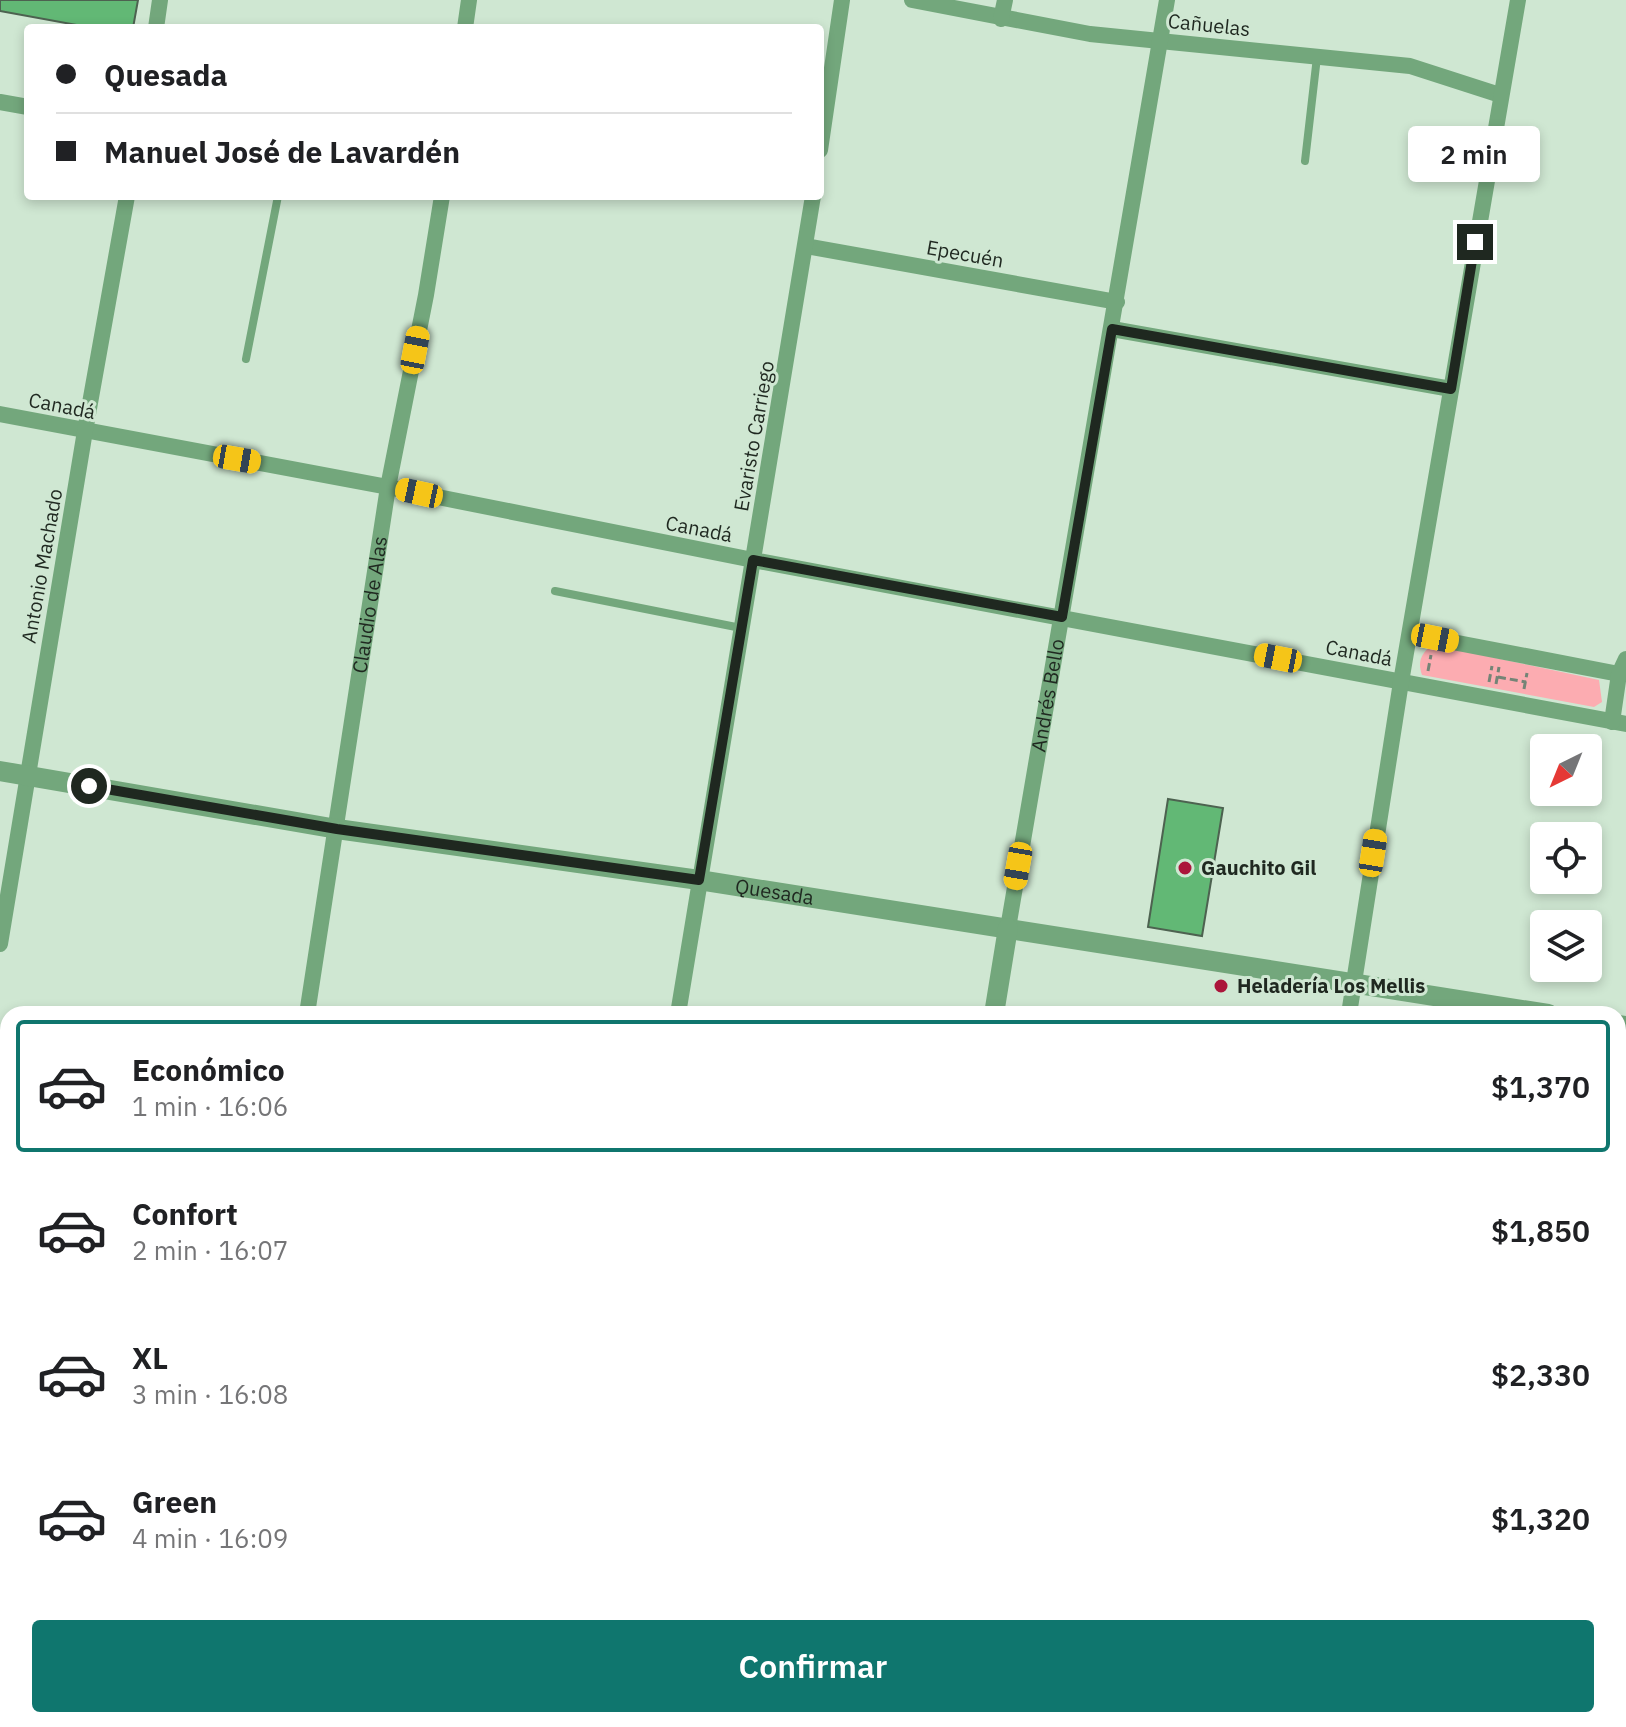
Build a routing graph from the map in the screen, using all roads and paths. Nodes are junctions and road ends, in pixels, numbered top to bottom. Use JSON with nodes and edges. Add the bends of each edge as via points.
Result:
{"nodes":[{"id":1,"x":160,"y":0,"type":"edge"},
{"id":2,"x":469,"y":0,"type":"edge"},
{"id":3,"x":842,"y":0,"type":"edge"},
{"id":4,"x":912,"y":0,"type":"edge"},
{"id":5,"x":1005,"y":0,"type":"edge"},
{"id":6,"x":1167,"y":0,"type":"edge"},
{"id":7,"x":1518,"y":0,"type":"edge"},
{"id":8,"x":1001,"y":19,"type":"junction"},
{"id":9,"x":157,"y":24,"type":"edge"},
{"id":10,"x":466,"y":24,"type":"edge"},
{"id":11,"x":1160,"y":40,"type":"junction"},
{"id":12,"x":1317,"y":56,"type":"junction"},
{"id":13,"x":1500,"y":95,"type":"junction"},
{"id":14,"x":0,"y":102,"type":"edge"},
{"id":15,"x":24,"y":106,"type":"edge"},
{"id":16,"x":824,"y":123,"type":"edge"},
{"id":17,"x":1305,"y":161,"type":"dead end"},
{"id":18,"x":126,"y":200,"type":"edge"},
{"id":19,"x":277,"y":200,"type":"edge"},
{"id":20,"x":441,"y":200,"type":"edge"},
{"id":21,"x":812,"y":200,"type":"edge"},
{"id":22,"x":806,"y":246,"type":"junction"},
{"id":23,"x":1117,"y":302,"type":"junction"},
{"id":24,"x":1112,"y":329,"type":"junction"},
{"id":25,"x":246,"y":359,"type":"dead end"},
{"id":26,"x":1451,"y":389,"type":"junction"},
{"id":27,"x":0,"y":414,"type":"edge"},
{"id":28,"x":85,"y":431,"type":"junction"},
{"id":29,"x":388,"y":487,"type":"junction"},
{"id":30,"x":753,"y":560,"type":"junction"},
{"id":31,"x":555,"y":591,"type":"dead end"},
{"id":32,"x":1062,"y":617,"type":"junction"},
{"id":33,"x":741,"y":628,"type":"junction"},
{"id":34,"x":1411,"y":634,"type":"junction"},
{"id":35,"x":1435,"y":638,"type":"junction"},
{"id":36,"x":1498,"y":651,"type":"junction"},
{"id":37,"x":1530,"y":657,"type":"junction"},
{"id":38,"x":1623,"y":667,"type":"edge"},
{"id":39,"x":1497,"y":676,"type":"junction"},
{"id":40,"x":1401,"y":682,"type":"junction"},
{"id":41,"x":1526,"y":682,"type":"junction"},
{"id":42,"x":1424,"y":686,"type":"junction"},
{"id":43,"x":1490,"y":698,"type":"junction"},
{"id":44,"x":1522,"y":705,"type":"junction"},
{"id":45,"x":1619,"y":723,"type":"edge"},
{"id":46,"x":0,"y":771,"type":"edge"},
{"id":47,"x":27,"y":776,"type":"junction"},
{"id":48,"x":337,"y":829,"type":"junction"},
{"id":49,"x":699,"y":880,"type":"junction"},
{"id":50,"x":1008,"y":928,"type":"junction"},
{"id":51,"x":0,"y":944,"type":"edge"},
{"id":52,"x":1354,"y":983,"type":"junction"},
{"id":53,"x":308,"y":1006,"type":"edge"},
{"id":54,"x":679,"y":1006,"type":"edge"},
{"id":55,"x":995,"y":1006,"type":"edge"},
{"id":56,"x":1350,"y":1006,"type":"edge"},
{"id":57,"x":1498,"y":1006,"type":"edge"}],
"edges":[{"from":1,"to":9,"type":"street"},
{"from":2,"to":10,"type":"street"},
{"from":3,"to":16,"type":"street"},
{"from":4,"to":8,"type":"street","name":"Cañuelas"},
{"from":5,"to":8,"type":"street"},
{"from":6,"to":11,"type":"street","name":"Andrés Bello"},
{"from":7,"to":13,"type":"street"},
{"from":8,"to":11,"type":"street","name":"Cañuelas"},
{"from":11,"to":12,"type":"street","name":"Cañuelas"},
{"from":11,"to":23,"type":"street","name":"Andrés Bello"},
{"from":12,"to":13,"type":"street","name":"Cañuelas","via":[[1410,66]]},
{"from":12,"to":17,"type":"lane"},
{"from":13,"to":26,"type":"street"},
{"from":14,"to":15,"type":"street"},
{"from":18,"to":28,"type":"street","name":"Antonio Machado"},
{"from":19,"to":25,"type":"lane"},
{"from":20,"to":29,"type":"street","name":"Claudio de Alas"},
{"from":21,"to":22,"type":"street","name":"Evaristo Carriego"},
{"from":22,"to":23,"type":"street","name":"Epecuén"},
{"from":22,"to":30,"type":"street","name":"Evaristo Carriego"},
{"from":23,"to":24,"type":"street","name":"Andrés Bello"},
{"from":24,"to":26,"type":"street"},
{"from":24,"to":32,"type":"street","name":"Andrés Bello"},
{"from":26,"to":34,"type":"street"},
{"from":27,"to":28,"type":"street","name":"Canadá"},
{"from":28,"to":29,"type":"street","name":"Canadá"},
{"from":28,"to":47,"type":"street","name":"Antonio Machado"},
{"from":29,"to":30,"type":"street","name":"Canadá"},
{"from":29,"to":48,"type":"street","name":"Claudio de Alas"},
{"from":30,"to":32,"type":"street","name":"Canadá"},
{"from":30,"to":33,"type":"street","name":"Evaristo Carriego"},
{"from":31,"to":33,"type":"lane"},
{"from":32,"to":40,"type":"street","name":"Canadá"},
{"from":32,"to":50,"type":"street","name":"Andrés Bello"},
{"from":33,"to":49,"type":"street","name":"Evaristo Carriego"},
{"from":34,"to":35,"type":"street","name":"Canadá"},
{"from":34,"to":40,"type":"street"},
{"from":35,"to":36,"type":"street","name":"Canadá"},
{"from":35,"to":42,"type":"path"},
{"from":36,"to":37,"type":"street","name":"Canadá"},
{"from":36,"to":39,"type":"path"},
{"from":36,"to":43,"type":"path"},
{"from":37,"to":38,"type":"street","name":"Canadá"},
{"from":37,"to":41,"type":"path"},
{"from":38,"to":45,"type":"street"},
{"from":39,"to":41,"type":"path"},
{"from":39,"to":43,"type":"path"},
{"from":40,"to":42,"type":"street","name":"Canadá"},
{"from":40,"to":52,"type":"street"},
{"from":41,"to":44,"type":"path"},
{"from":42,"to":43,"type":"street","name":"Canadá"},
{"from":43,"to":44,"type":"street","name":"Canadá"},
{"from":44,"to":45,"type":"street","name":"Canadá"},
{"from":46,"to":47,"type":"street","name":"Quesada"},
{"from":47,"to":48,"type":"street","name":"Quesada"},
{"from":47,"to":51,"type":"street","name":"Antonio Machado"},
{"from":48,"to":49,"type":"street","name":"Quesada"},
{"from":48,"to":53,"type":"street","name":"Claudio de Alas"},
{"from":49,"to":50,"type":"street","name":"Quesada"},
{"from":49,"to":54,"type":"street","name":"Evaristo Carriego"},
{"from":50,"to":52,"type":"street","name":"Quesada"},
{"from":50,"to":55,"type":"street","name":"Andrés Bello"},
{"from":52,"to":56,"type":"street"},
{"from":52,"to":57,"type":"street","name":"Quesada"}]}
